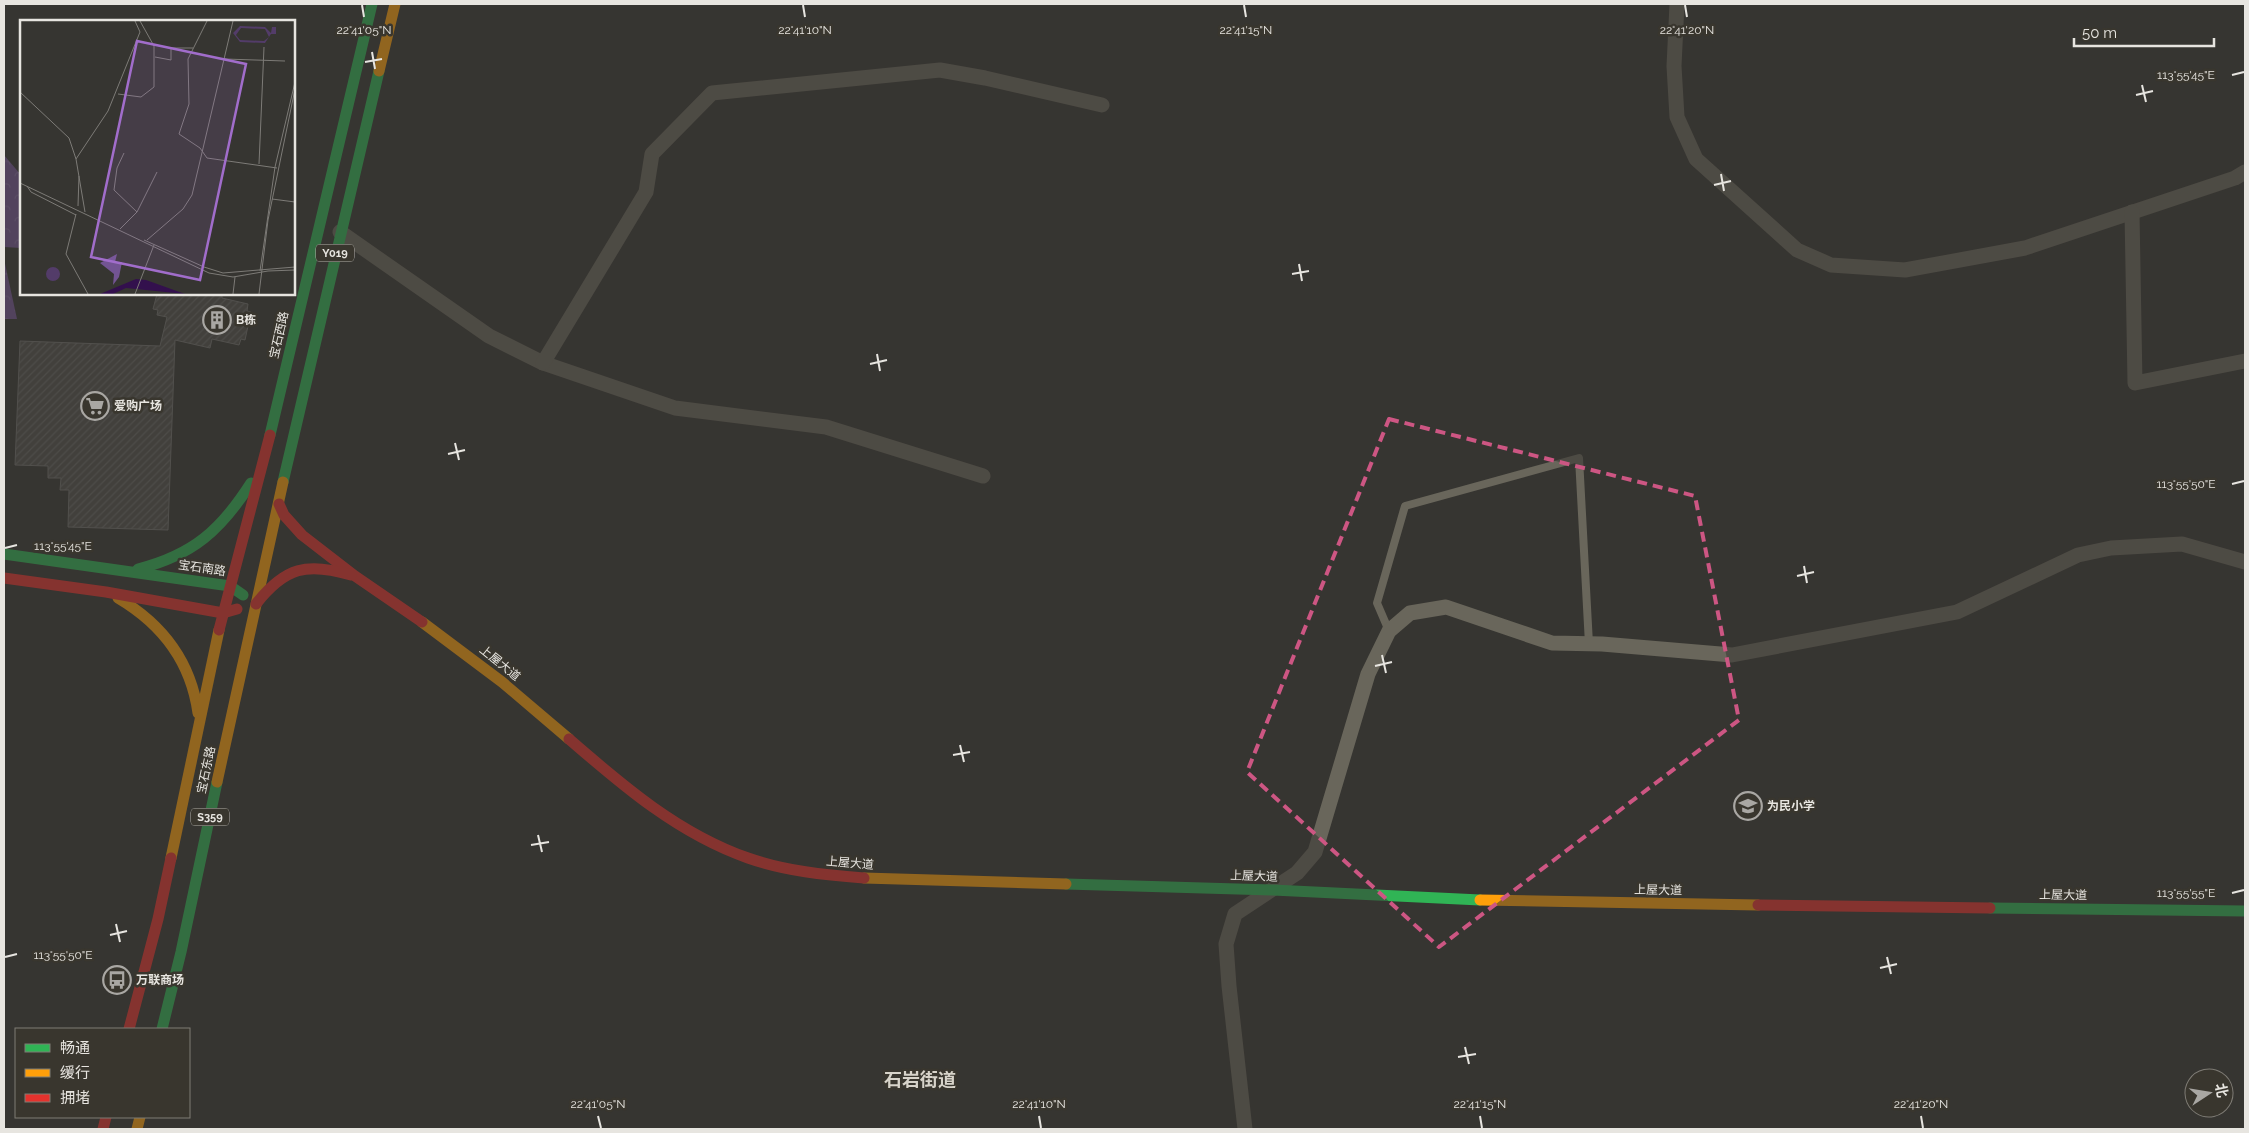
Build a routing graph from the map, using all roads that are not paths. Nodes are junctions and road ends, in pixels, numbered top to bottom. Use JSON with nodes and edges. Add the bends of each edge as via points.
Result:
{"nodes":[{"id":1,"x":372,"y":4,"type":"edge"},
{"id":2,"x":395,"y":4,"type":"edge"},
{"id":3,"x":1676,"y":4,"type":"edge"},
{"id":4,"x":1102,"y":105,"type":"dead end"},
{"id":5,"x":2245,"y":172,"type":"edge"},
{"id":6,"x":2132,"y":212,"type":"junction"},
{"id":7,"x":340,"y":232,"type":"junction"},
{"id":8,"x":2245,"y":361,"type":"edge"},
{"id":9,"x":543,"y":364,"type":"junction"},
{"id":10,"x":264,"y":460,"type":"junction"},
{"id":11,"x":982,"y":476,"type":"dead end"},
{"id":12,"x":279,"y":504,"type":"junction"},
{"id":13,"x":4,"y":554,"type":"edge"},
{"id":14,"x":2245,"y":562,"type":"edge"},
{"id":15,"x":127,"y":571,"type":"junction"},
{"id":16,"x":355,"y":576,"type":"junction"},
{"id":17,"x":4,"y":578,"type":"edge"},
{"id":18,"x":230,"y":586,"type":"junction"},
{"id":19,"x":106,"y":592,"type":"junction"},
{"id":20,"x":256,"y":604,"type":"junction"},
{"id":21,"x":223,"y":613,"type":"junction"},
{"id":22,"x":1389,"y":632,"type":"junction"},
{"id":23,"x":1589,"y":644,"type":"junction"},
{"id":24,"x":198,"y":725,"type":"junction"},
{"id":25,"x":1273,"y":890,"type":"junction"},
{"id":26,"x":2245,"y":911,"type":"edge"},
{"id":27,"x":129,"y":1028,"type":"edge"},
{"id":28,"x":162,"y":1028,"type":"edge"},
{"id":29,"x":1245,"y":1129,"type":"edge"}],
"edges":[{"from":1,"to":10,"type":"main road","name":"宝石西路","number":"Y019"},
{"from":2,"to":7,"type":"main road","number":"Y019"},
{"from":3,"to":6,"type":"street","via":[[1674,66],[1677,117],[1696,159],[1797,250],[1831,265],[1905,270],[2026,248]]},
{"from":4,"to":9,"type":"street","via":[[940,70],[712,93],[652,154],[646,192]]},
{"from":5,"to":6,"type":"street"},
{"from":6,"to":8,"type":"street","via":[[2135,383]]},
{"from":7,"to":9,"type":"street","via":[[489,336]]},
{"from":7,"to":12,"type":"main road","number":"Y019"},
{"from":9,"to":11,"type":"street","via":[[676,408],[826,427]]},
{"from":10,"to":15,"type":"main road","via":[[229,516],[215,532],[184,554]]},
{"from":10,"to":18,"type":"main road","name":"宝石西路","number":"Y019"},
{"from":12,"to":16,"type":"main road","name":"上屋大道","via":[[286,519]]},
{"from":12,"to":20,"type":"main road","number":"Y019"},
{"from":13,"to":15,"type":"main road","name":"宝石南路"},
{"from":14,"to":23,"type":"street","via":[[2182,544],[2111,548],[2078,554],[1957,612],[1732,655]]},
{"from":15,"to":18,"type":"main road","name":"宝石南路"},
{"from":16,"to":20,"type":"main road","name":"上屋大道","via":[[304,567],[276,580]]},
{"from":16,"to":25,"type":"main road","name":"上屋大道","via":[[471,656],[639,795],[702,838],[733,852],[821,874],[863,878]]},
{"from":17,"to":19,"type":"main road","number":"S359"},
{"from":18,"to":20,"type":"main road","name":"宝石南路"},
{"from":18,"to":21,"type":"main road","name":"宝石西路","number":"Y019"},
{"from":19,"to":21,"type":"main road","number":"S359"},
{"from":19,"to":24,"type":"main road","number":"S359","via":[[146,616],[172,645],[193,685]]},
{"from":20,"to":21,"type":"main road","number":"S359"},
{"from":20,"to":28,"type":"main road","name":"宝石东路","number":"S359"},
{"from":21,"to":24,"type":"main road","name":"宝石东路","number":"S359"},
{"from":22,"to":23,"type":"street","via":[[1410,613],[1446,607],[1552,643]]},
{"from":22,"to":23,"type":"lane","via":[[1377,603],[1406,506],[1579,458]]},
{"from":22,"to":25,"type":"street","via":[[1368,674],[1315,852],[1297,873]]},
{"from":24,"to":27,"type":"main road","name":"宝石东路","number":"S359","via":[[158,919]]},
{"from":25,"to":26,"type":"main road","name":"上屋大道","via":[[1530,902]]},
{"from":25,"to":29,"type":"street","via":[[1235,914],[1226,944]]}]}
